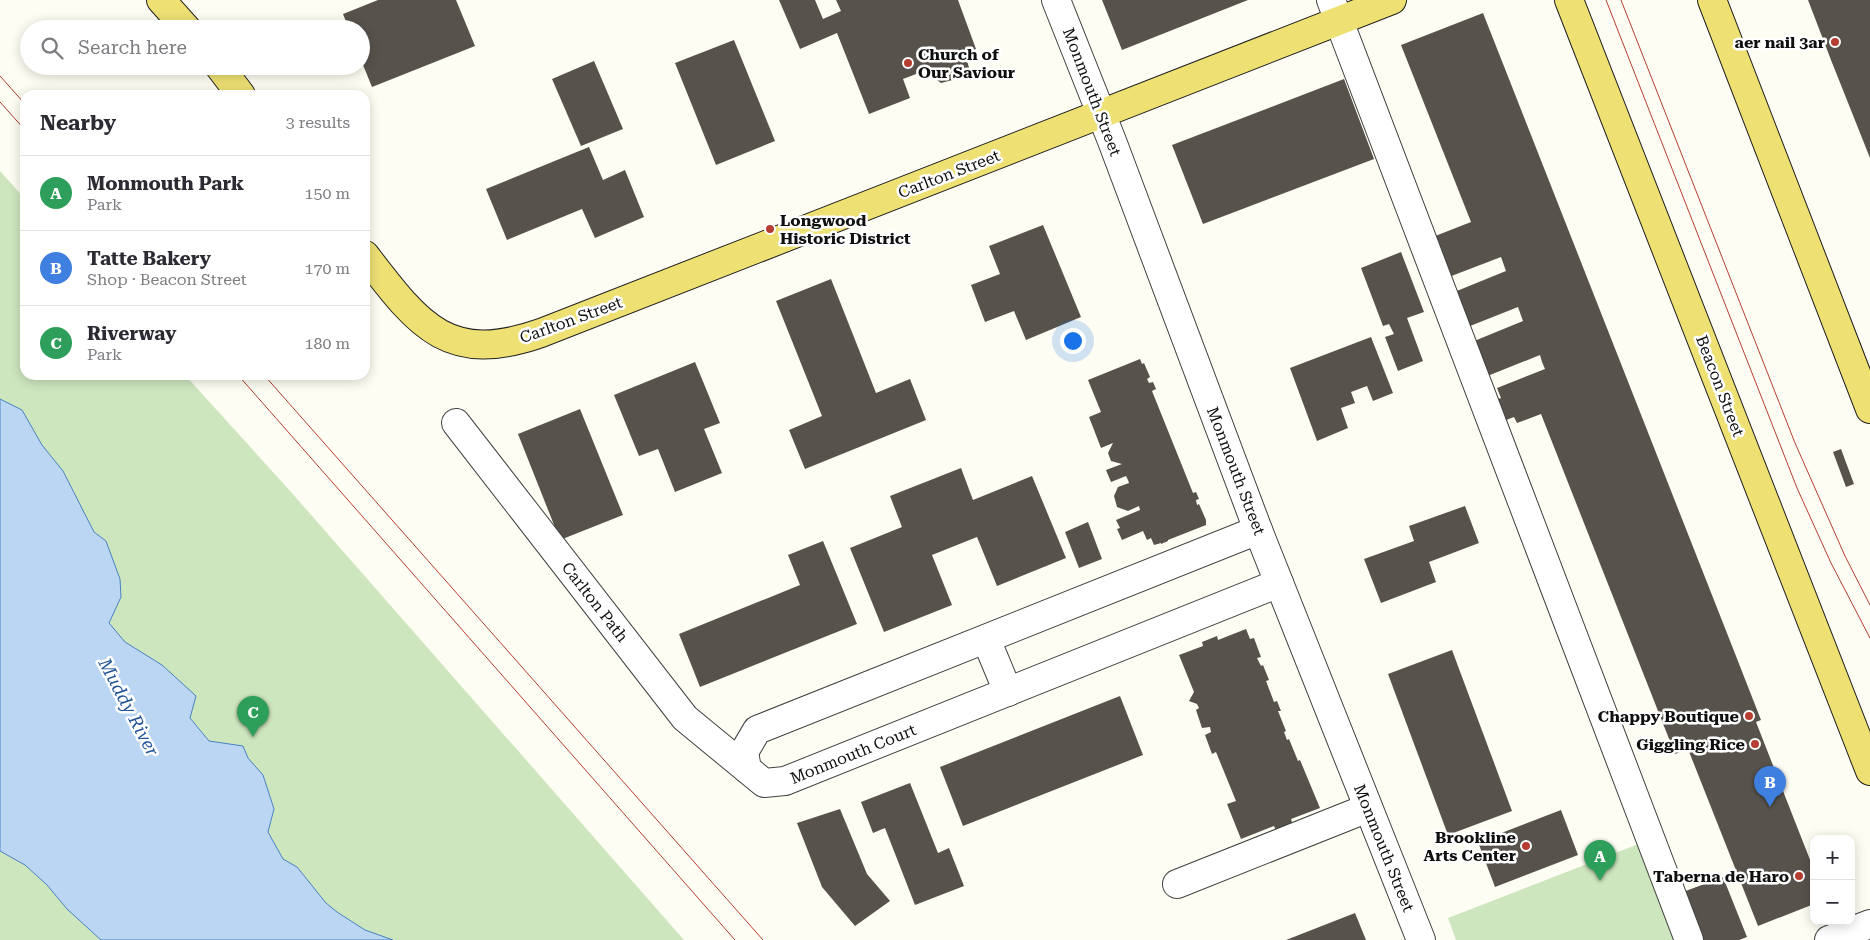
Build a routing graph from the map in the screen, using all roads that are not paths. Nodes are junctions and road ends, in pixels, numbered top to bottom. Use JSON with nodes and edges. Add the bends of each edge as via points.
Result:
{"nodes":[{"id":1,"x":161,"y":0,"type":"edge"},
{"id":2,"x":1056,"y":0,"type":"edge"},
{"id":3,"x":1392,"y":0,"type":"edge"},
{"id":4,"x":1569,"y":0,"type":"edge"},
{"id":5,"x":1712,"y":0,"type":"edge"},
{"id":6,"x":1335,"y":10,"type":"edge"},
{"id":7,"x":179,"y":20,"type":"edge"},
{"id":8,"x":226,"y":75,"type":"edge"},
{"id":9,"x":237,"y":90,"type":"edge"},
{"id":10,"x":1101,"y":114,"type":"junction"},
{"id":11,"x":370,"y":261,"type":"edge"},
{"id":12,"x":1870,"y":409,"type":"edge"},
{"id":13,"x":456,"y":423,"type":"dead end"},
{"id":14,"x":1258,"y":530,"type":"junction"},
{"id":15,"x":1279,"y":583,"type":"junction"},
{"id":16,"x":986,"y":638,"type":"junction"},
{"id":17,"x":1008,"y":692,"type":"junction"},
{"id":18,"x":747,"y":769,"type":"junction"},
{"id":19,"x":1870,"y":771,"type":"edge"},
{"id":20,"x":1368,"y":808,"type":"junction"},
{"id":21,"x":1177,"y":884,"type":"dead end"},
{"id":22,"x":1870,"y":924,"type":"edge"},
{"id":23,"x":1421,"y":940,"type":"edge"},
{"id":24,"x":1689,"y":940,"type":"edge"},
{"id":25,"x":1829,"y":940,"type":"edge"}],
"edges":[{"from":1,"to":7,"type":"main road"},
{"from":2,"to":10,"type":"street","name":"Monmouth Street"},
{"from":3,"to":6,"type":"main road","name":"Carlton Street"},
{"from":4,"to":19,"type":"main road","name":"Beacon Street"},
{"from":5,"to":12,"type":"main road"},
{"from":6,"to":10,"type":"main road","name":"Carlton Street"},
{"from":6,"to":24,"type":"street"},
{"from":8,"to":9,"type":"main road"},
{"from":10,"to":11,"type":"main road","name":"Carlton Street","via":[[541,333],[492,345],[453,341],[433,331],[415,316]]},
{"from":10,"to":14,"type":"street","name":"Monmouth Street"},
{"from":13,"to":18,"type":"street","name":"Carlton Path","via":[[685,718]]},
{"from":14,"to":15,"type":"street","name":"Monmouth Street"},
{"from":14,"to":16,"type":"street"},
{"from":15,"to":17,"type":"street","name":"Monmouth Court"},
{"from":15,"to":20,"type":"street","name":"Monmouth Street"},
{"from":16,"to":17,"type":"street"},
{"from":16,"to":18,"type":"street","via":[[757,730],[744,752]]},
{"from":17,"to":18,"type":"street","name":"Monmouth Court","via":[[785,781],[764,783]]},
{"from":20,"to":21,"type":"street"},
{"from":20,"to":23,"type":"street","name":"Monmouth Street"},
{"from":22,"to":25,"type":"street"}]}
